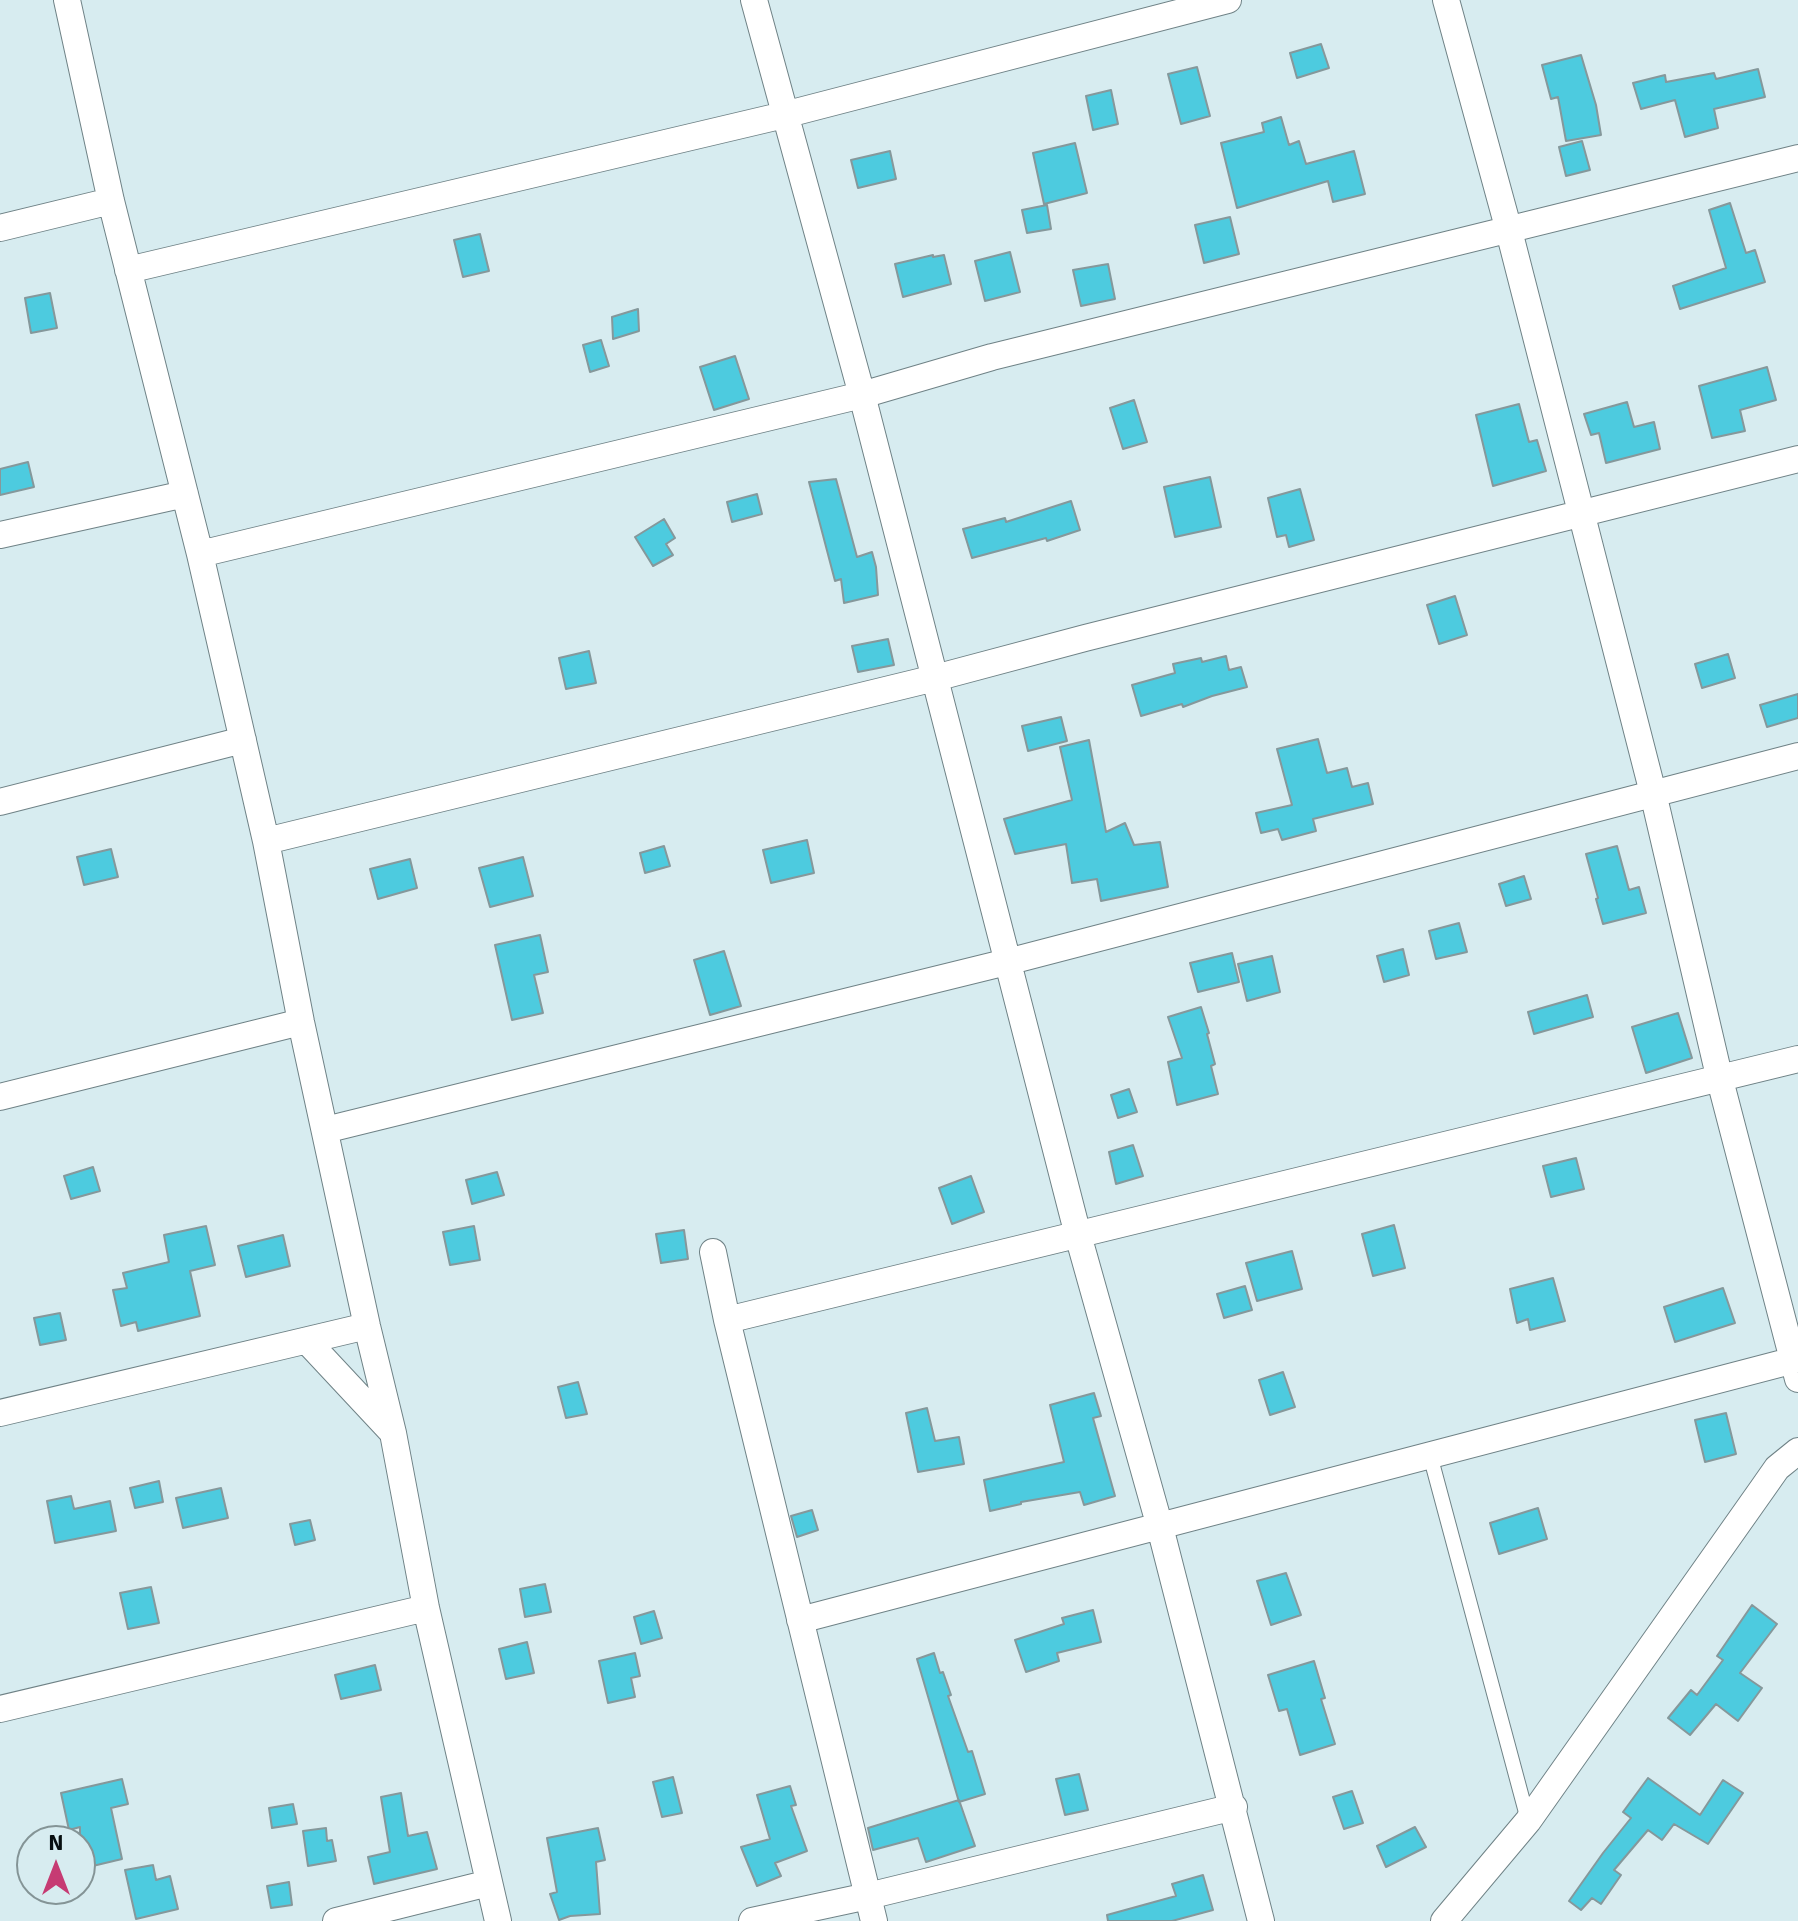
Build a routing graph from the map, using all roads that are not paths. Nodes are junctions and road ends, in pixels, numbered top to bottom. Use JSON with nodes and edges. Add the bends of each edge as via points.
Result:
{"nodes":[{"id":1,"x":67,"y":0,"type":"edge"},
{"id":2,"x":754,"y":0,"type":"edge"},
{"id":3,"x":1228,"y":0,"type":"edge"},
{"id":4,"x":1446,"y":0,"type":"edge"},
{"id":5,"x":784,"y":115,"type":"junction"},
{"id":6,"x":1798,"y":158,"type":"edge"},
{"id":7,"x":111,"y":201,"type":"junction"},
{"id":8,"x":1508,"y":227,"type":"junction"},
{"id":9,"x":0,"y":228,"type":"edge"},
{"id":10,"x":128,"y":270,"type":"junction"},
{"id":11,"x":862,"y":395,"type":"junction"},
{"id":12,"x":1798,"y":459,"type":"edge"},
{"id":13,"x":185,"y":494,"type":"junction"},
{"id":14,"x":1580,"y":514,"type":"junction"},
{"id":15,"x":0,"y":535,"type":"edge"},
{"id":16,"x":200,"y":554,"type":"junction"},
{"id":17,"x":935,"y":678,"type":"junction"},
{"id":18,"x":243,"y":740,"type":"junction"},
{"id":19,"x":1798,"y":756,"type":"edge"},
{"id":20,"x":1653,"y":793,"type":"junction"},
{"id":21,"x":0,"y":802,"type":"edge"},
{"id":22,"x":266,"y":841,"type":"junction"},
{"id":23,"x":1007,"y":962,"type":"junction"},
{"id":24,"x":301,"y":1022,"type":"junction"},
{"id":25,"x":1798,"y":1059,"type":"edge"},
{"id":26,"x":1720,"y":1080,"type":"junction"},
{"id":27,"x":0,"y":1097,"type":"edge"},
{"id":28,"x":325,"y":1130,"type":"junction"},
{"id":29,"x":1078,"y":1235,"type":"junction"},
{"id":30,"x":713,"y":1252,"type":"dead end"},
{"id":31,"x":727,"y":1320,"type":"junction"},
{"id":32,"x":367,"y":1326,"type":"junction"},
{"id":33,"x":307,"y":1341,"type":"junction"},
{"id":34,"x":1796,"y":1366,"type":"edge"},
{"id":35,"x":0,"y":1413,"type":"edge"},
{"id":36,"x":393,"y":1433,"type":"junction"},
{"id":37,"x":1798,"y":1451,"type":"edge"},
{"id":38,"x":1430,"y":1455,"type":"junction"},
{"id":39,"x":1160,"y":1527,"type":"junction"},
{"id":40,"x":426,"y":1608,"type":"junction"},
{"id":41,"x":800,"y":1620,"type":"junction"},
{"id":42,"x":0,"y":1709,"type":"edge"},
{"id":43,"x":1234,"y":1807,"type":"junction"},
{"id":44,"x":1528,"y":1821,"type":"junction"},
{"id":45,"x":489,"y":1883,"type":"junction"},
{"id":46,"x":871,"y":1909,"type":"edge"},
{"id":47,"x":336,"y":1921,"type":"edge"},
{"id":48,"x":498,"y":1921,"type":"edge"},
{"id":49,"x":752,"y":1921,"type":"edge"},
{"id":50,"x":1261,"y":1921,"type":"edge"},
{"id":51,"x":1444,"y":1921,"type":"edge"}],
"edges":[{"from":1,"to":7,"type":"street"},
{"from":2,"to":5,"type":"street"},
{"from":3,"to":5,"type":"street"},
{"from":4,"to":8,"type":"street"},
{"from":5,"to":10,"type":"street"},
{"from":5,"to":11,"type":"street"},
{"from":6,"to":8,"type":"street"},
{"from":7,"to":9,"type":"street"},
{"from":7,"to":10,"type":"street"},
{"from":8,"to":11,"type":"street","via":[[992,357]]},
{"from":8,"to":14,"type":"street"},
{"from":10,"to":13,"type":"street"},
{"from":11,"to":16,"type":"street"},
{"from":11,"to":17,"type":"street"},
{"from":12,"to":14,"type":"street"},
{"from":13,"to":15,"type":"street"},
{"from":13,"to":16,"type":"street"},
{"from":14,"to":17,"type":"street"},
{"from":14,"to":20,"type":"street"},
{"from":16,"to":18,"type":"street"},
{"from":17,"to":22,"type":"street"},
{"from":17,"to":23,"type":"street"},
{"from":18,"to":21,"type":"street"},
{"from":18,"to":22,"type":"street"},
{"from":19,"to":20,"type":"street"},
{"from":20,"to":23,"type":"street"},
{"from":20,"to":26,"type":"street"},
{"from":22,"to":24,"type":"street"},
{"from":23,"to":28,"type":"street"},
{"from":23,"to":29,"type":"street"},
{"from":24,"to":27,"type":"street"},
{"from":24,"to":28,"type":"street"},
{"from":25,"to":26,"type":"street"},
{"from":26,"to":29,"type":"street"},
{"from":26,"to":34,"type":"street"},
{"from":28,"to":32,"type":"street"},
{"from":29,"to":31,"type":"street"},
{"from":29,"to":39,"type":"street"},
{"from":30,"to":31,"type":"street"},
{"from":31,"to":41,"type":"street"},
{"from":32,"to":33,"type":"street"},
{"from":32,"to":36,"type":"street"},
{"from":33,"to":35,"type":"street"},
{"from":33,"to":36,"type":"street"},
{"from":34,"to":38,"type":"street"},
{"from":36,"to":40,"type":"street"},
{"from":37,"to":44,"type":"street","via":[[1777,1468]]},
{"from":38,"to":39,"type":"street"},
{"from":38,"to":44,"type":"lane"},
{"from":39,"to":41,"type":"street"},
{"from":39,"to":43,"type":"street"},
{"from":40,"to":42,"type":"street"},
{"from":40,"to":45,"type":"street"},
{"from":41,"to":46,"type":"street"},
{"from":43,"to":46,"type":"street"},
{"from":43,"to":50,"type":"street"},
{"from":44,"to":51,"type":"street"},
{"from":45,"to":47,"type":"street"},
{"from":45,"to":48,"type":"street"},
{"from":46,"to":49,"type":"street"}]}
